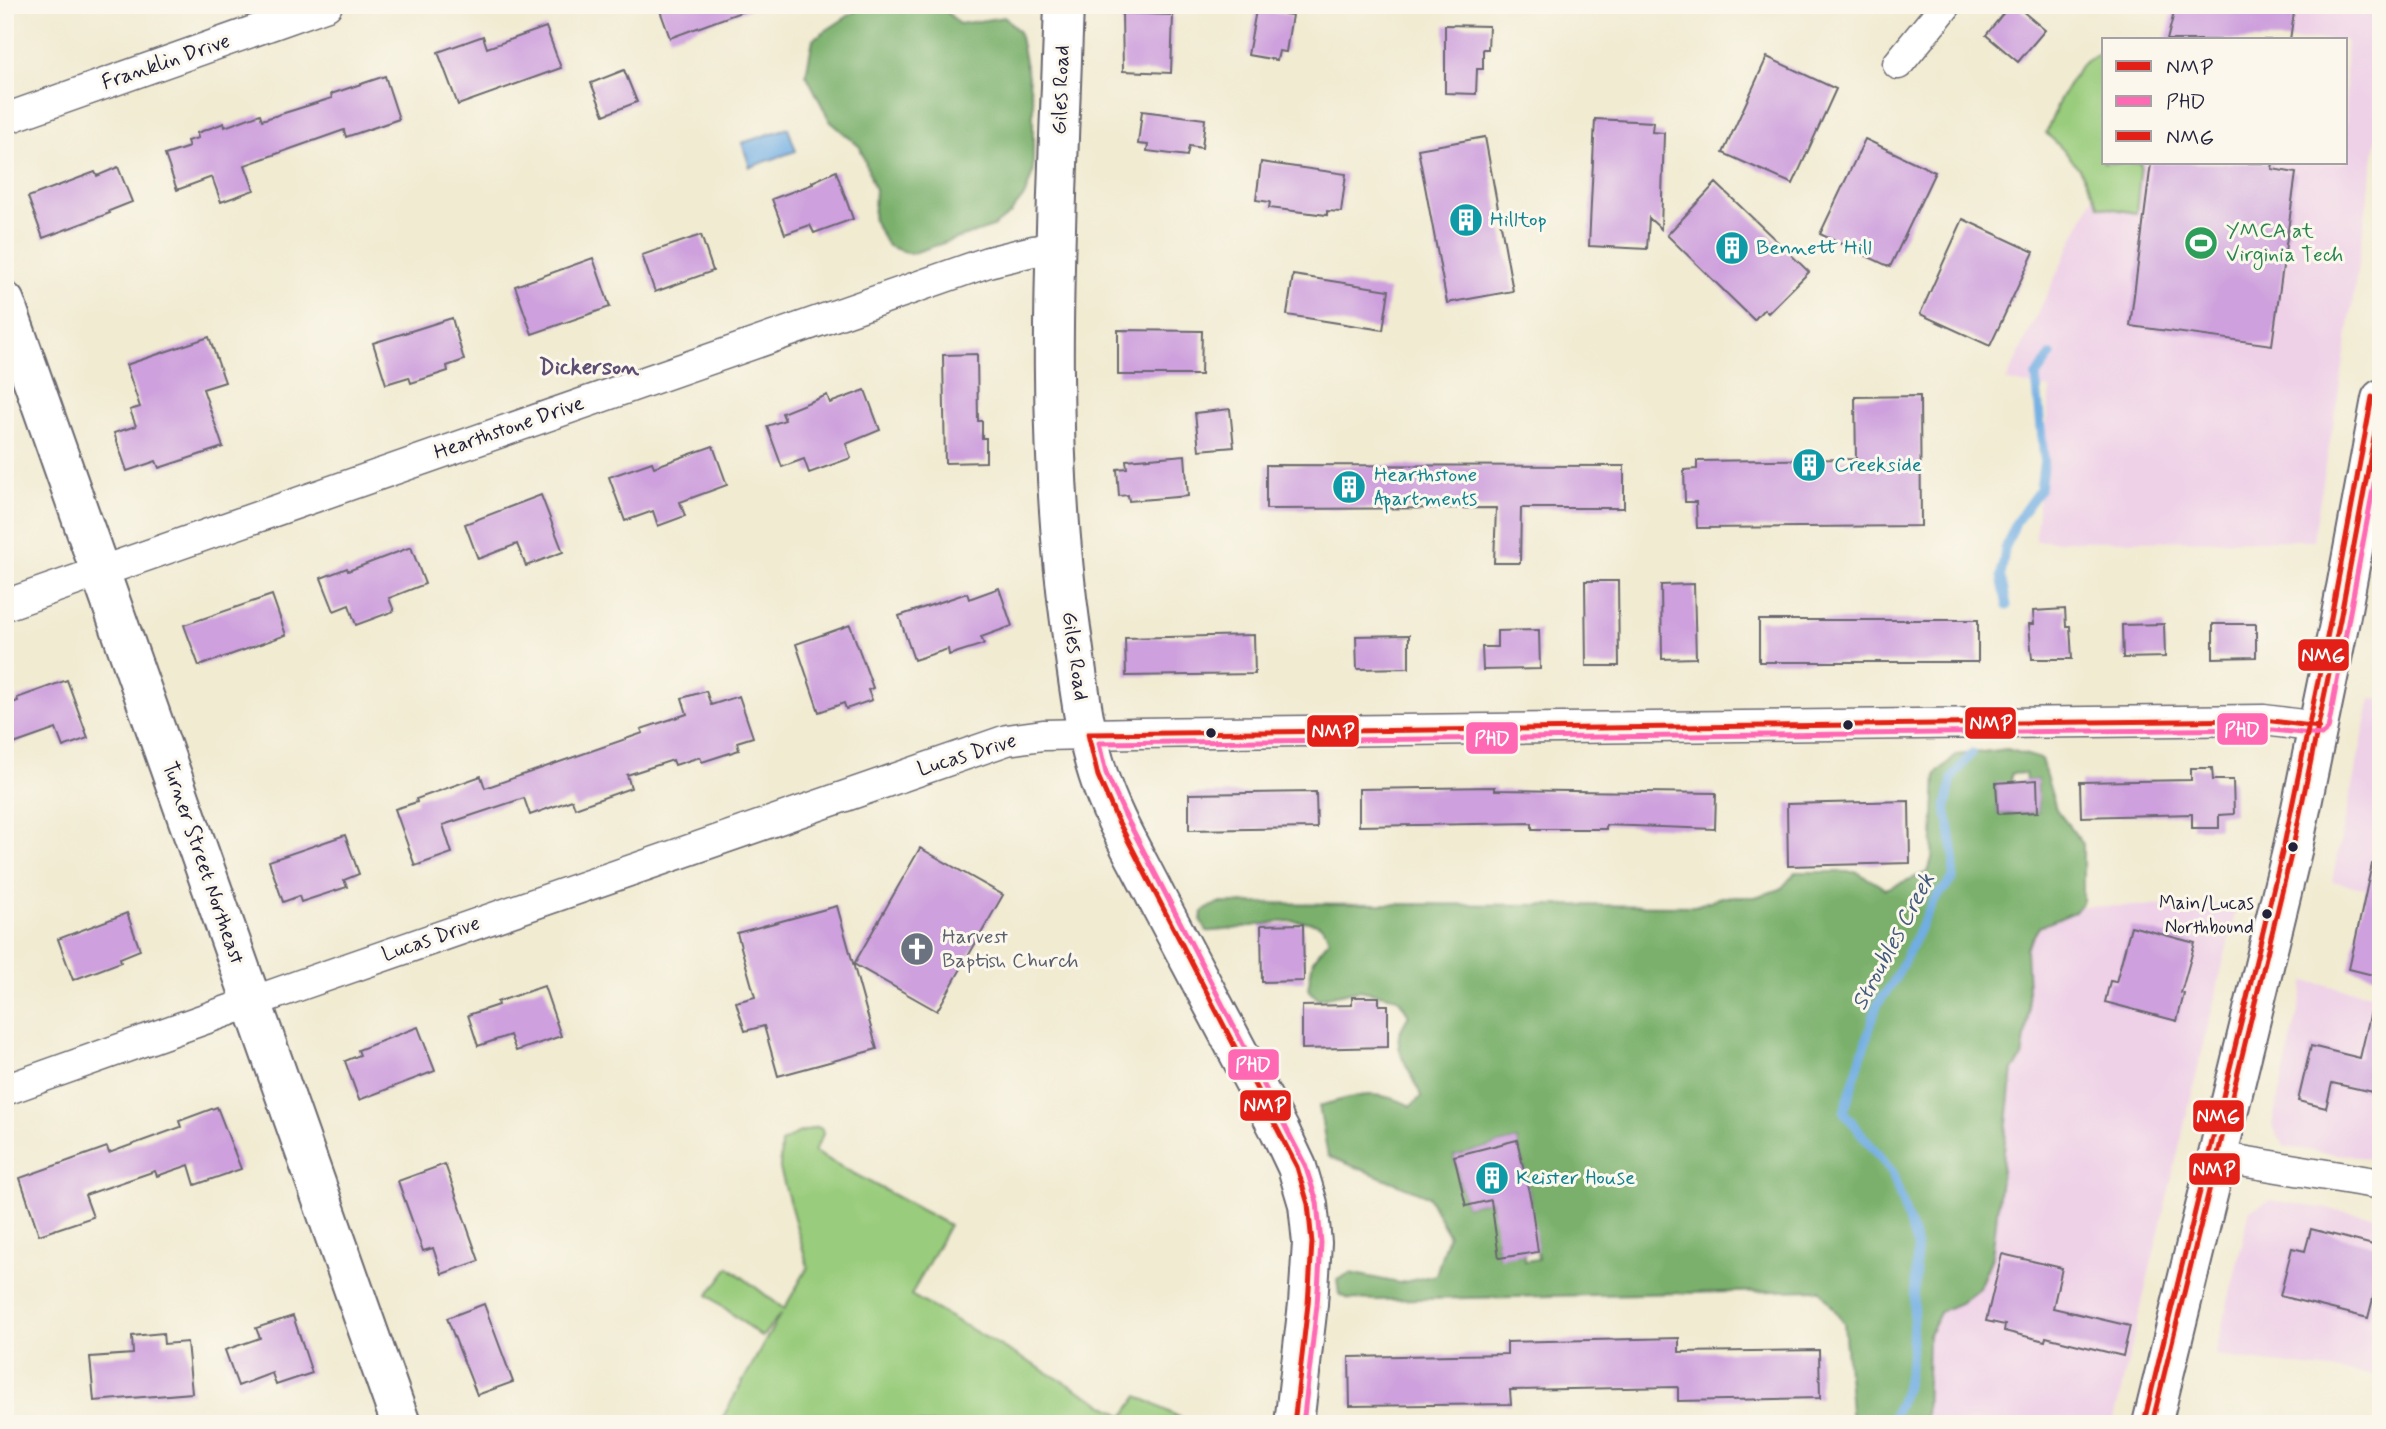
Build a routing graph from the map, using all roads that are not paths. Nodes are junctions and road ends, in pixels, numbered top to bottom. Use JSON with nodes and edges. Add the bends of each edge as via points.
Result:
{"nodes":[{"id":1,"x":327,"y":5,"type":"edge"},
{"id":2,"x":1064,"y":5,"type":"edge"},
{"id":3,"x":1946,"y":5,"type":"edge"},
{"id":4,"x":1898,"y":64,"type":"dead end"},
{"id":5,"x":5,"y":119,"type":"edge"},
{"id":6,"x":1055,"y":249,"type":"junction"},
{"id":7,"x":5,"y":302,"type":"edge"},
{"id":8,"x":2381,"y":399,"type":"edge"},
{"id":9,"x":100,"y":570,"type":"junction"},
{"id":10,"x":5,"y":605,"type":"edge"},
{"id":11,"x":2319,"y":727,"type":"junction"},
{"id":12,"x":1087,"y":734,"type":"junction"},
{"id":13,"x":253,"y":1002,"type":"junction"},
{"id":14,"x":5,"y":1090,"type":"edge"},
{"id":15,"x":2217,"y":1157,"type":"junction"},
{"id":16,"x":2381,"y":1184,"type":"edge"},
{"id":17,"x":401,"y":1424,"type":"edge"},
{"id":18,"x":1294,"y":1424,"type":"edge"},
{"id":19,"x":2152,"y":1424,"type":"edge"}],
"edges":[{"from":1,"to":5,"type":"street","name":"Franklin Drive"},
{"from":2,"to":6,"type":"street","name":"Giles Road"},
{"from":3,"to":4,"type":"street"},
{"from":6,"to":9,"type":"street","name":"Hearthstone Drive","via":[[988,262]]},
{"from":6,"to":12,"type":"street","name":"Giles Road","via":[[1058,504]]},
{"from":7,"to":9,"type":"street","name":"Turner Street Northeast"},
{"from":8,"to":11,"type":"street"},
{"from":9,"to":10,"type":"street","name":"Hearthstone Drive"},
{"from":9,"to":13,"type":"street","name":"Turner Street Northeast"},
{"from":11,"to":12,"type":"street","name":"Lucas Drive","via":[[2264,720]]},
{"from":11,"to":15,"type":"street"},
{"from":12,"to":13,"type":"street","name":"Lucas Drive","via":[[1007,740]]},
{"from":12,"to":18,"type":"street","name":"Giles Road","via":[[1116,817],[1297,1167],[1308,1204],[1312,1243]]},
{"from":13,"to":14,"type":"street","name":"Lucas Drive"},
{"from":13,"to":17,"type":"street","name":"Turner Street Northeast"},
{"from":15,"to":16,"type":"street"},
{"from":15,"to":19,"type":"street"}]}
